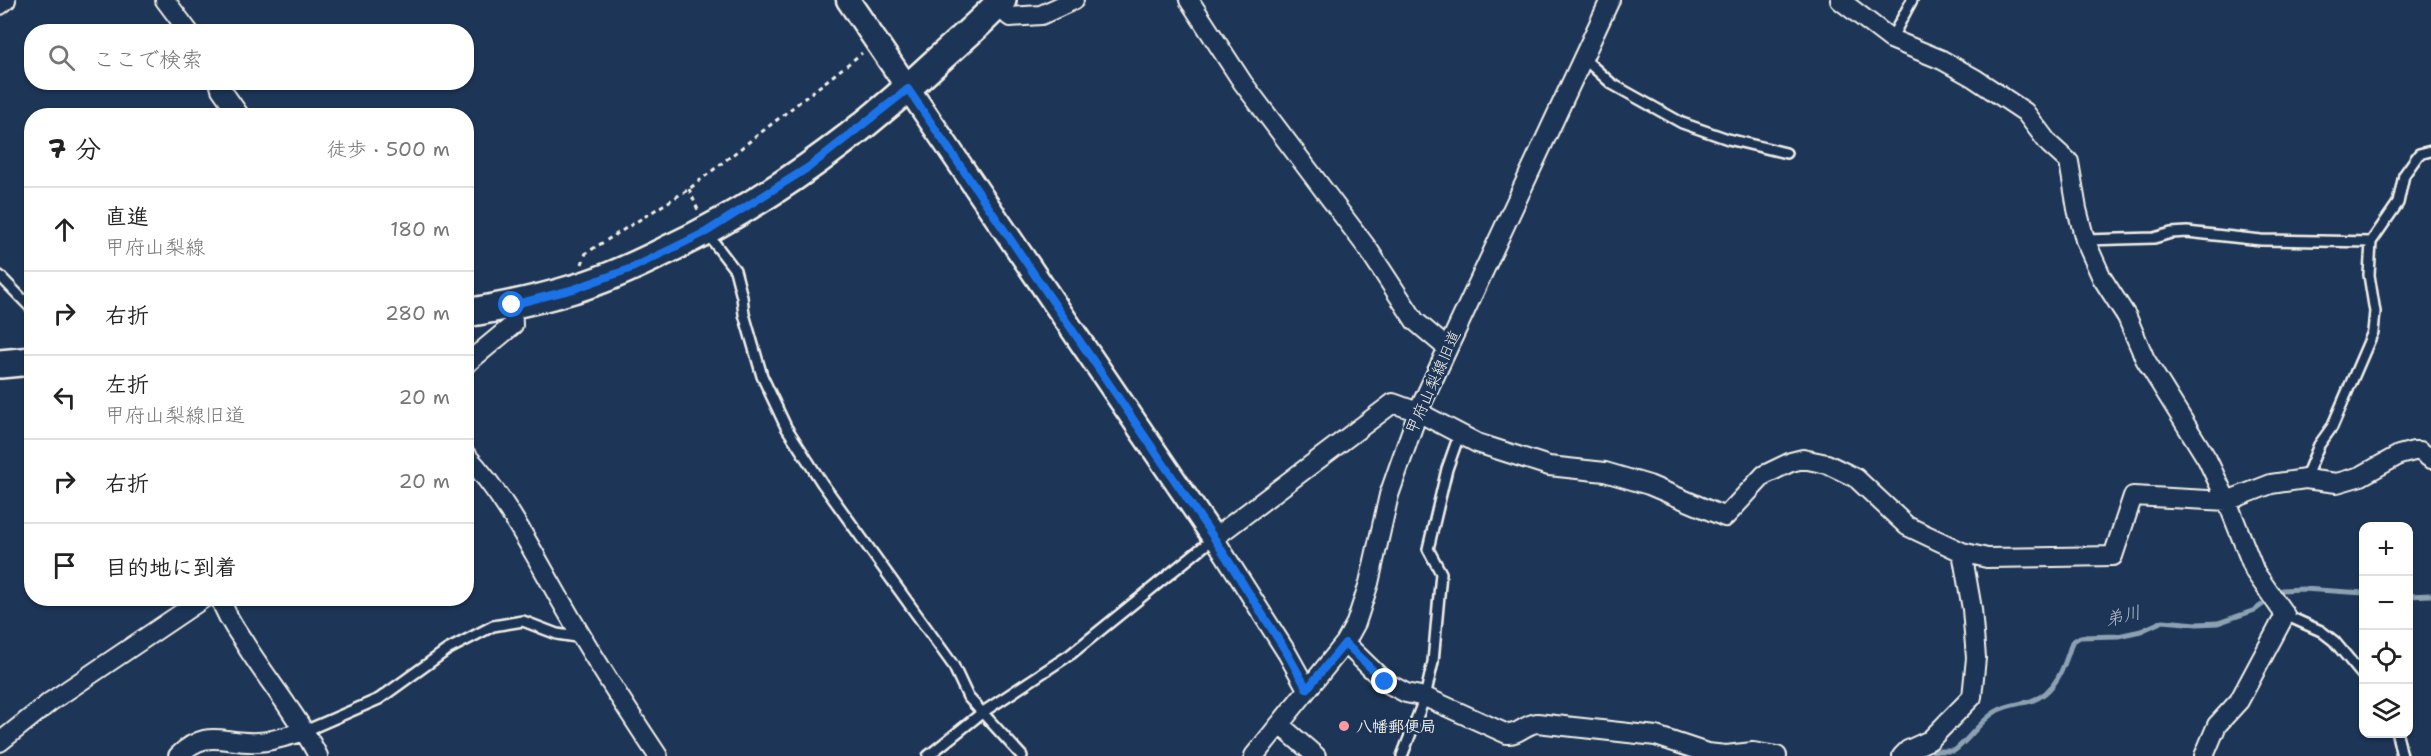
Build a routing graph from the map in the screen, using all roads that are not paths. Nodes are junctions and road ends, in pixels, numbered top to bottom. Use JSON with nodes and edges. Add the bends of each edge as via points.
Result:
{"nodes":[{"id":1,"x":6,"y":0,"type":"edge"},
{"id":2,"x":165,"y":0,"type":"edge"},
{"id":3,"x":848,"y":0,"type":"edge"},
{"id":4,"x":1074,"y":0,"type":"edge"},
{"id":5,"x":1189,"y":0,"type":"edge"},
{"id":6,"x":1610,"y":0,"type":"edge"},
{"id":7,"x":1840,"y":0,"type":"edge"},
{"id":8,"x":1912,"y":0,"type":"edge"},
{"id":9,"x":999,"y":3,"type":"edge"},
{"id":10,"x":0,"y":5,"type":"edge"},
{"id":11,"x":183,"y":24,"type":"edge"},
{"id":12,"x":1892,"y":39,"type":"junction"},
{"id":13,"x":1582,"y":57,"type":"junction"},
{"id":14,"x":908,"y":89,"type":"junction"},
{"id":15,"x":222,"y":90,"type":"edge"},
{"id":16,"x":234,"y":108,"type":"edge"},
{"id":17,"x":2431,"y":151,"type":"edge"},
{"id":18,"x":1786,"y":153,"type":"dead end"},
{"id":19,"x":706,"y":232,"type":"junction"},
{"id":20,"x":2085,"y":240,"type":"junction"},
{"id":21,"x":2371,"y":242,"type":"junction"},
{"id":22,"x":0,"y":276,"type":"edge"},
{"id":23,"x":24,"y":301,"type":"edge"},
{"id":24,"x":512,"y":305,"type":"junction"},
{"id":25,"x":474,"y":312,"type":"edge"},
{"id":26,"x":1447,"y":348,"type":"junction"},
{"id":27,"x":474,"y":357,"type":"edge"},
{"id":28,"x":24,"y":362,"type":"edge"},
{"id":29,"x":0,"y":364,"type":"edge"},
{"id":30,"x":1418,"y":412,"type":"junction"},
{"id":31,"x":1459,"y":435,"type":"junction"},
{"id":32,"x":2431,"y":459,"type":"edge"},
{"id":33,"x":474,"y":463,"type":"edge"},
{"id":34,"x":2305,"y":479,"type":"junction"},
{"id":35,"x":2227,"y":501,"type":"junction"},
{"id":36,"x":1214,"y":538,"type":"junction"},
{"id":37,"x":1962,"y":552,"type":"junction"},
{"id":38,"x":192,"y":606,"type":"edge"},
{"id":39,"x":223,"y":606,"type":"edge"},
{"id":40,"x":2283,"y":611,"type":"junction"},
{"id":41,"x":583,"y":639,"type":"junction"},
{"id":42,"x":1345,"y":643,"type":"junction"},
{"id":43,"x":2359,"y":671,"type":"edge"},
{"id":44,"x":1307,"y":689,"type":"junction"},
{"id":45,"x":1425,"y":697,"type":"junction"},
{"id":46,"x":983,"y":712,"type":"junction"},
{"id":47,"x":1280,"y":725,"type":"junction"},
{"id":48,"x":305,"y":731,"type":"junction"},
{"id":49,"x":2398,"y":738,"type":"edge"},
{"id":50,"x":0,"y":742,"type":"edge"},
{"id":51,"x":2401,"y":753,"type":"edge"},
{"id":52,"x":178,"y":756,"type":"edge"},
{"id":53,"x":318,"y":756,"type":"edge"},
{"id":54,"x":658,"y":756,"type":"edge"},
{"id":55,"x":928,"y":756,"type":"edge"},
{"id":56,"x":1022,"y":756,"type":"edge"},
{"id":57,"x":1255,"y":756,"type":"edge"},
{"id":58,"x":1316,"y":756,"type":"edge"},
{"id":59,"x":1402,"y":756,"type":"edge"},
{"id":60,"x":1778,"y":756,"type":"edge"},
{"id":61,"x":1902,"y":756,"type":"edge"},
{"id":62,"x":2204,"y":756,"type":"edge"},
{"id":63,"x":2409,"y":756,"type":"edge"}],
"edges":[{"from":1,"to":10,"type":"street"},
{"from":2,"to":11,"type":"street"},
{"from":3,"to":14,"type":"street"},
{"from":4,"to":9,"type":"street","via":[[1041,15],[1010,17]]},
{"from":5,"to":26,"type":"street","via":[[1243,83],[1368,249],[1415,321]]},
{"from":6,"to":13,"type":"street","name":"甲府山梨線旧道"},
{"from":7,"to":12,"type":"street"},
{"from":8,"to":12,"type":"lane"},
{"from":9,"to":14,"type":"main road"},
{"from":12,"to":20,"type":"street","via":[[1942,60],[2025,112],[2049,144],[2069,162]]},
{"from":13,"to":18,"type":"lane","via":[[1612,84],[1682,123]]},
{"from":13,"to":26,"type":"street","name":"甲府山梨線旧道"},
{"from":14,"to":19,"type":"main road","via":[[809,167]]},
{"from":14,"to":36,"type":"street"},
{"from":15,"to":16,"type":"street"},
{"from":17,"to":21,"type":"lane","via":[[2419,154],[2404,175],[2397,203]]},
{"from":19,"to":24,"type":"main road","via":[[632,268]]},
{"from":19,"to":46,"type":"lane","via":[[735,270],[762,376],[786,427],[953,665],[968,697]]},
{"from":20,"to":21,"type":"lane","via":[[2154,238],[2187,232],[2261,240]]},
{"from":20,"to":35,"type":"street","via":[[2145,359],[2207,459]]},
{"from":21,"to":34,"type":"lane","via":[[2373,332]]},
{"from":22,"to":23,"type":"lane"},
{"from":24,"to":25,"type":"main road"},
{"from":24,"to":27,"type":"street","via":[[513,325]]},
{"from":26,"to":30,"type":"street","name":"甲府山梨線旧道"},
{"from":28,"to":29,"type":"main road"},
{"from":30,"to":31,"type":"street"},
{"from":30,"to":36,"type":"street","via":[[1393,403]]},
{"from":30,"to":42,"type":"street","name":"甲府山梨線旧道","via":[[1389,495],[1369,583]]},
{"from":31,"to":37,"type":"street","via":[[1549,466],[1605,472],[1649,485],[1725,517],[1764,475],[1791,462],[1812,460],[1856,478],[1907,526]]},
{"from":31,"to":45,"type":"lane","via":[[1428,549],[1441,573],[1434,662]]},
{"from":32,"to":34,"type":"street","via":[[2414,451],[2337,483]]},
{"from":33,"to":41,"type":"street","via":[[515,522]]},
{"from":34,"to":35,"type":"street","via":[[2271,484]]},
{"from":35,"to":37,"type":"street","via":[[2133,496],[2113,556],[1987,558]]},
{"from":35,"to":40,"type":"street","via":[[2255,572]]},
{"from":36,"to":44,"type":"street"},
{"from":36,"to":46,"type":"lane","via":[[1071,654]]},
{"from":37,"to":61,"type":"street","via":[[1976,658],[1972,697],[1930,740]]},
{"from":38,"to":50,"type":"street","via":[[50,702]]},
{"from":39,"to":48,"type":"street","via":[[256,663]]},
{"from":40,"to":43,"type":"lane","via":[[2328,636]]},
{"from":40,"to":62,"type":"street","via":[[2239,701],[2217,725]]},
{"from":41,"to":48,"type":"lane","via":[[523,621],[493,626],[447,650],[380,699]]},
{"from":41,"to":54,"type":"street"},
{"from":42,"to":44,"type":"street","name":"甲府山梨線旧道"},
{"from":42,"to":45,"type":"street","via":[[1385,682]]},
{"from":44,"to":47,"type":"street","name":"甲府山梨線旧道"},
{"from":45,"to":59,"type":"lane"},
{"from":45,"to":60,"type":"street","via":[[1507,734],[1537,723],[1656,736],[1707,753]]},
{"from":46,"to":55,"type":"lane"},
{"from":46,"to":56,"type":"lane"},
{"from":47,"to":57,"type":"street","name":"甲府山梨線旧道"},
{"from":47,"to":58,"type":"street"},
{"from":48,"to":52,"type":"street","via":[[257,742],[202,739]]},
{"from":48,"to":53,"type":"street"},
{"from":49,"to":51,"type":"lane"},
{"from":51,"to":63,"type":"lane"}]}
